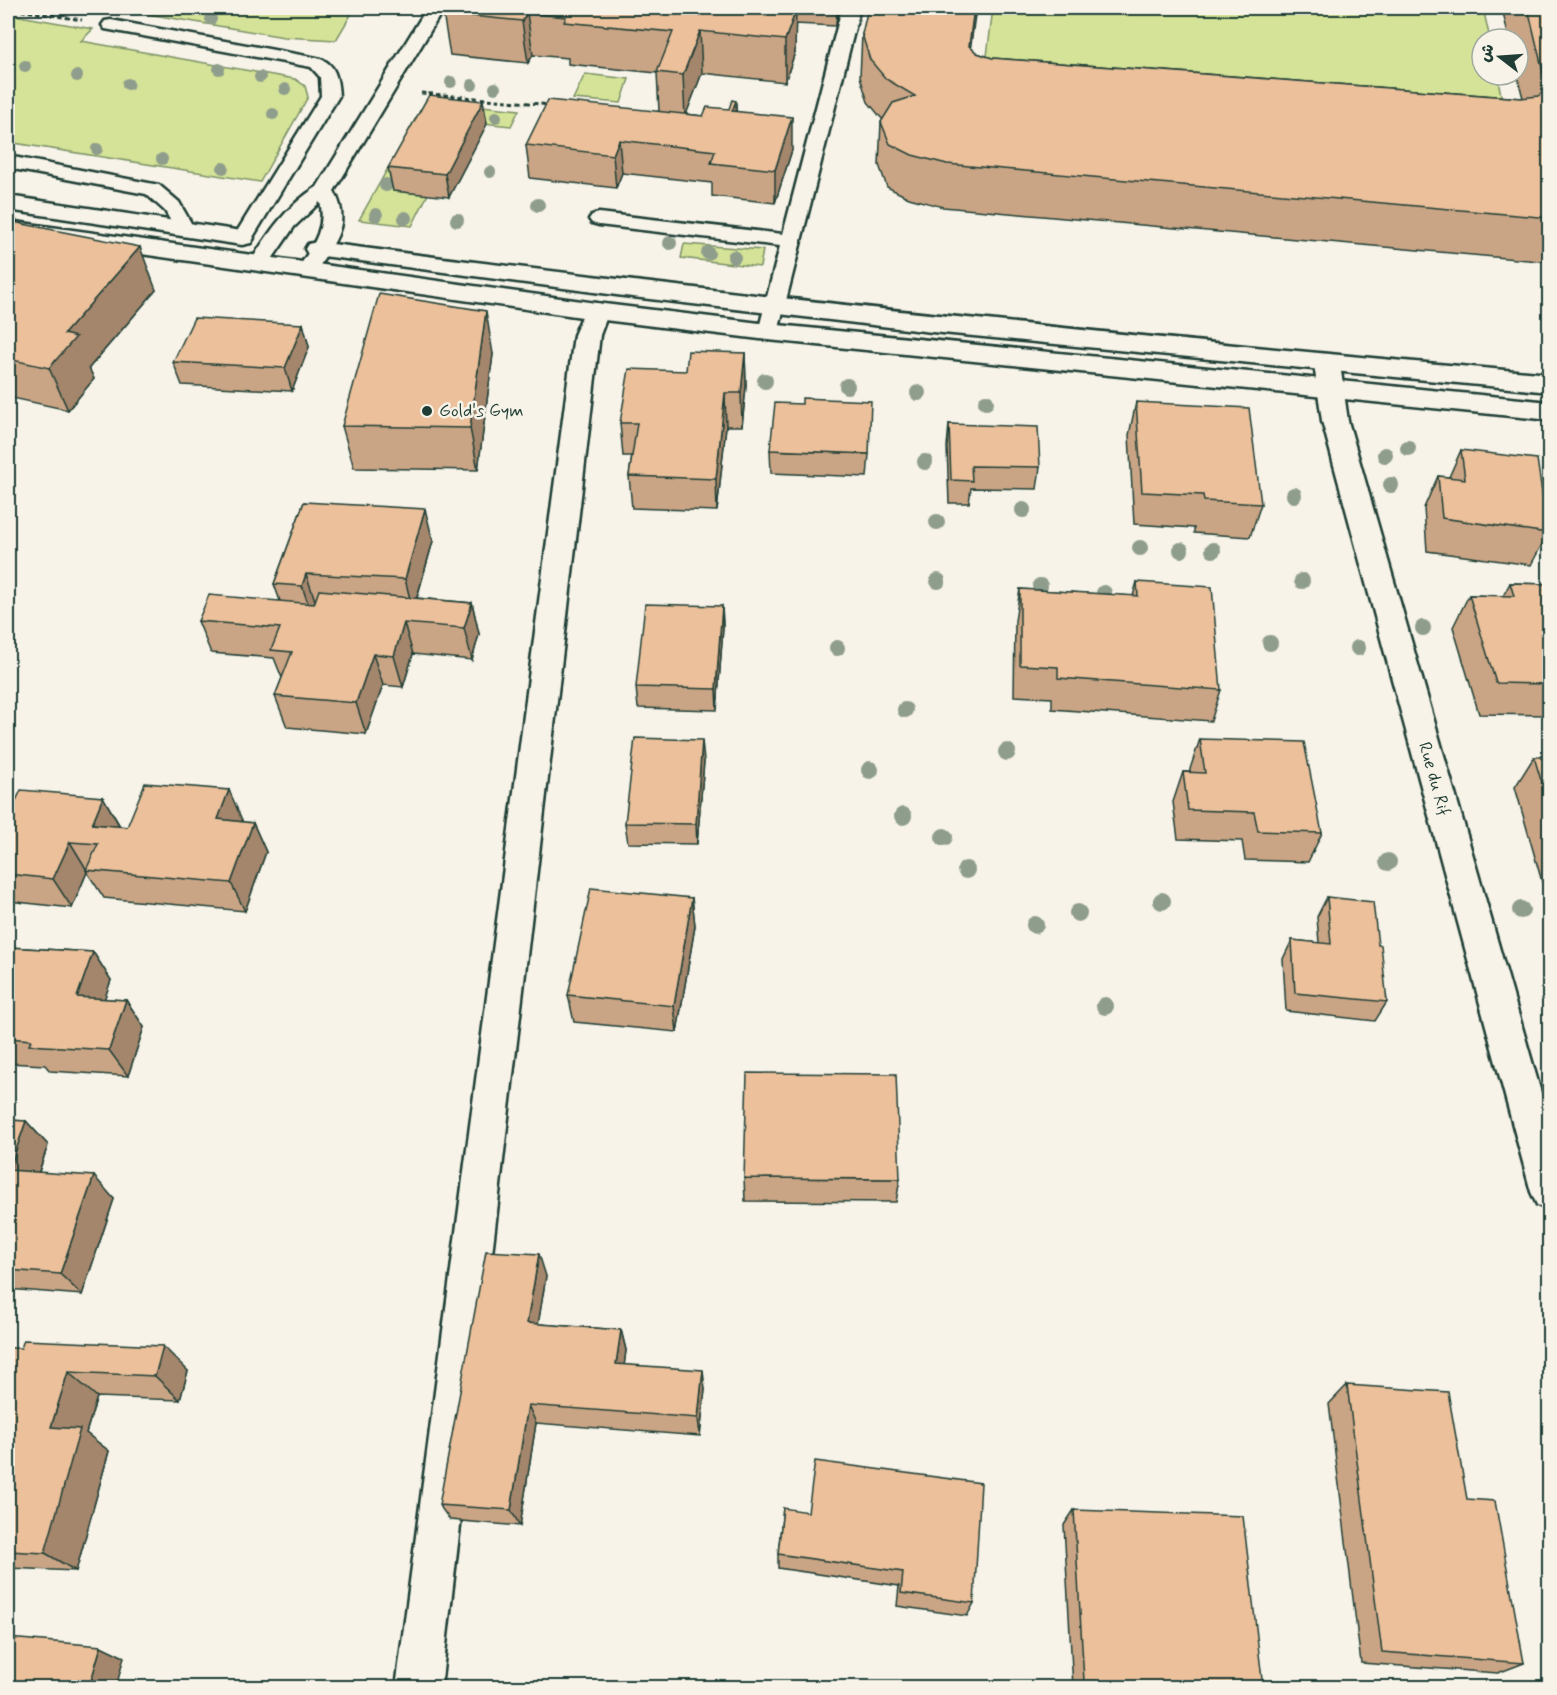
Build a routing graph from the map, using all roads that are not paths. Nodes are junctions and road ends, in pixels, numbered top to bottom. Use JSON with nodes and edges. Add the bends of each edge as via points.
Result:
{"nodes":[{"id":1,"x":435,"y":8,"type":"edge"},
{"id":2,"x":851,"y":8,"type":"edge"},
{"id":3,"x":111,"y":25,"type":"road end"},
{"id":4,"x":8,"y":162,"type":"edge"},
{"id":5,"x":324,"y":191,"type":"junction"},
{"id":6,"x":10,"y":212,"type":"edge"},
{"id":7,"x":599,"y":219,"type":"dead end"},
{"id":8,"x":185,"y":230,"type":"junction"},
{"id":9,"x":243,"y":238,"type":"junction"},
{"id":10,"x":792,"y":241,"type":"junction"},
{"id":11,"x":266,"y":253,"type":"junction"},
{"id":12,"x":313,"y":260,"type":"junction"},
{"id":13,"x":775,"y":307,"type":"junction"},
{"id":14,"x":596,"y":311,"type":"junction"},
{"id":15,"x":768,"y":332,"type":"junction"},
{"id":16,"x":1327,"y":364,"type":"junction"},
{"id":17,"x":1550,"y":382,"type":"edge"},
{"id":18,"x":1331,"y":390,"type":"junction"},
{"id":19,"x":1550,"y":411,"type":"edge"},
{"id":20,"x":1550,"y":1192,"type":"edge"},
{"id":21,"x":417,"y":1688,"type":"edge"}],
"edges":[{"from":1,"to":5,"type":"lane"},
{"from":2,"to":10,"type":"lane"},
{"from":3,"to":9,"type":"lane","via":[[317,63],[329,76],[330,96]]},
{"from":4,"to":8,"type":"lane","via":[[152,189],[178,214]]},
{"from":5,"to":11,"type":"lane","via":[[291,215]]},
{"from":5,"to":12,"type":"lane","via":[[335,215]]},
{"from":6,"to":8,"type":"main road"},
{"from":6,"to":11,"type":"main road"},
{"from":7,"to":10,"type":"lane"},
{"from":8,"to":9,"type":"main road"},
{"from":9,"to":11,"type":"main road"},
{"from":10,"to":13,"type":"lane"},
{"from":11,"to":12,"type":"main road"},
{"from":12,"to":13,"type":"main road"},
{"from":12,"to":14,"type":"main road"},
{"from":13,"to":15,"type":"lane"},
{"from":13,"to":16,"type":"main road"},
{"from":14,"to":15,"type":"main road"},
{"from":14,"to":21,"type":"main road","via":[[587,335]]},
{"from":15,"to":18,"type":"main road"},
{"from":16,"to":17,"type":"main road"},
{"from":16,"to":18,"type":"main road","name":"Rue du Rif"},
{"from":18,"to":19,"type":"main road"},
{"from":18,"to":20,"type":"main road","name":"Rue du Rif","via":[[1335,421]]}]}
